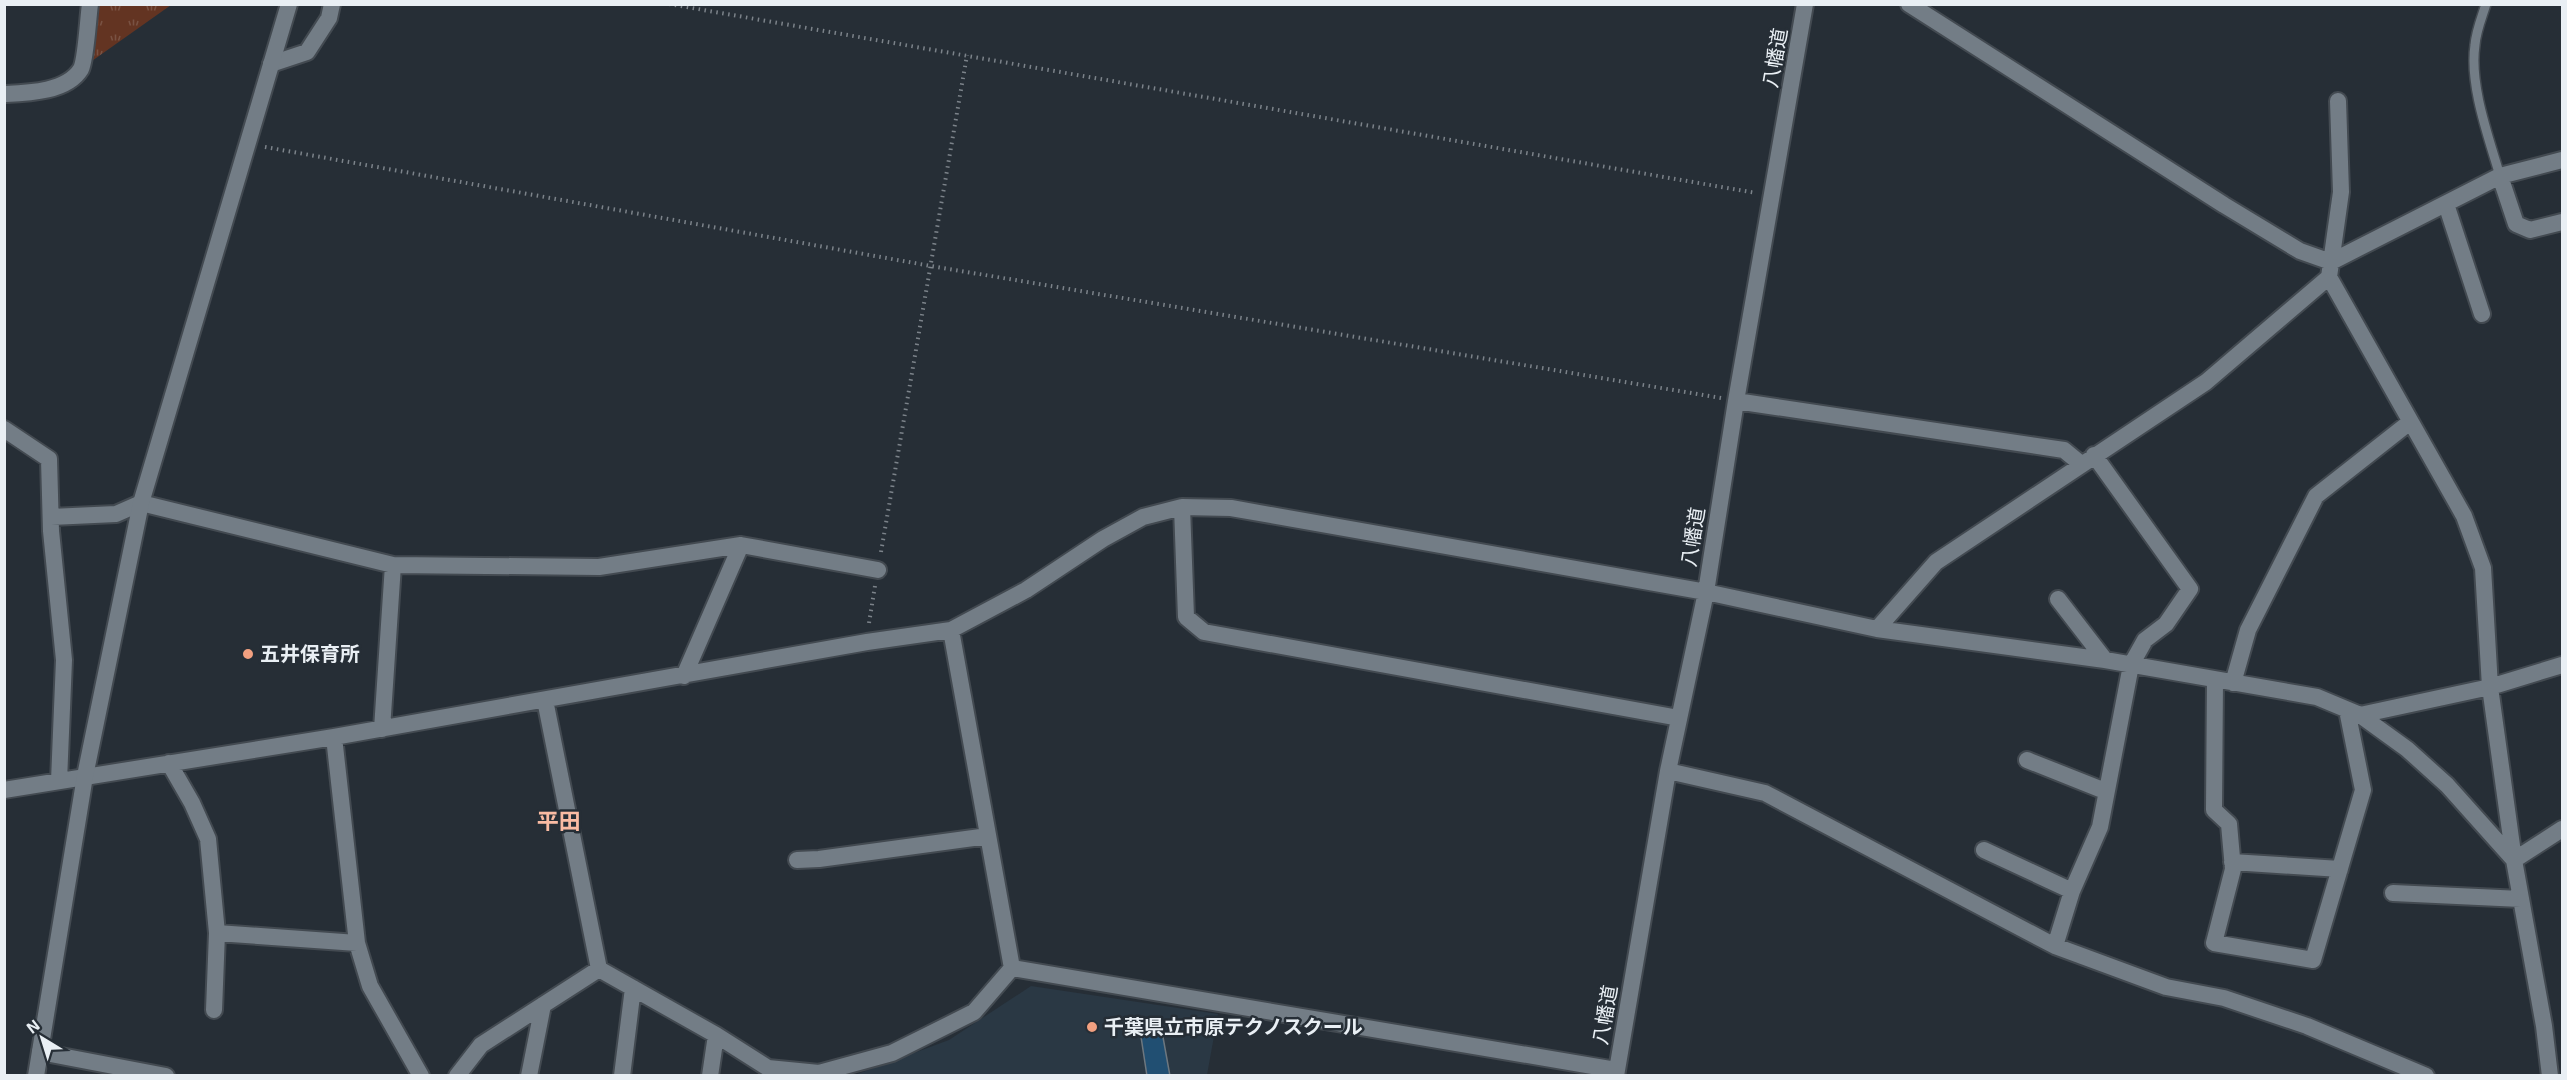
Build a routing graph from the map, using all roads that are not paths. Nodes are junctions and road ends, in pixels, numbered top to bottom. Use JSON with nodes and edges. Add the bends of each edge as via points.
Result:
{"nodes":[{"id":1,"x":90,"y":4,"type":"edge"},
{"id":2,"x":289,"y":4,"type":"edge"},
{"id":3,"x":332,"y":4,"type":"edge"},
{"id":4,"x":1805,"y":4,"type":"edge"},
{"id":5,"x":1909,"y":4,"type":"edge"},
{"id":6,"x":2486,"y":4,"type":"edge"},
{"id":7,"x":271,"y":64,"type":"junction"},
{"id":8,"x":4,"y":94,"type":"edge"},
{"id":9,"x":2338,"y":101,"type":"dead end"},
{"id":10,"x":2562,"y":160,"type":"edge"},
{"id":11,"x":2500,"y":176,"type":"junction"},
{"id":12,"x":2446,"y":204,"type":"junction"},
{"id":13,"x":2562,"y":222,"type":"edge"},
{"id":14,"x":2330,"y":270,"type":"junction"},
{"id":15,"x":2482,"y":314,"type":"dead end"},
{"id":16,"x":1736,"y":401,"type":"junction"},
{"id":17,"x":2410,"y":422,"type":"junction"},
{"id":18,"x":4,"y":429,"type":"edge"},
{"id":19,"x":2087,"y":460,"type":"junction"},
{"id":20,"x":141,"y":503,"type":"junction"},
{"id":21,"x":1182,"y":507,"type":"junction"},
{"id":22,"x":51,"y":517,"type":"junction"},
{"id":23,"x":741,"y":545,"type":"junction"},
{"id":24,"x":393,"y":565,"type":"junction"},
{"id":25,"x":878,"y":570,"type":"road end"},
{"id":26,"x":1706,"y":592,"type":"junction"},
{"id":27,"x":2058,"y":599,"type":"dead end"},
{"id":28,"x":1877,"y":628,"type":"junction"},
{"id":29,"x":951,"y":630,"type":"junction"},
{"id":30,"x":2105,"y":660,"type":"junction"},
{"id":31,"x":2131,"y":665,"type":"junction"},
{"id":32,"x":2562,"y":665,"type":"edge"},
{"id":33,"x":684,"y":676,"type":"junction"},
{"id":34,"x":2215,"y":680,"type":"junction"},
{"id":35,"x":2233,"y":683,"type":"junction"},
{"id":36,"x":2490,"y":687,"type":"junction"},
{"id":37,"x":545,"y":700,"type":"junction"},
{"id":38,"x":2354,"y":712,"type":"junction"},
{"id":39,"x":1679,"y":717,"type":"junction"},
{"id":40,"x":382,"y":729,"type":"junction"},
{"id":41,"x":334,"y":737,"type":"junction"},
{"id":42,"x":2027,"y":760,"type":"dead end"},
{"id":43,"x":170,"y":763,"type":"junction"},
{"id":44,"x":1668,"y":771,"type":"junction"},
{"id":45,"x":85,"y":776,"type":"junction"},
{"id":46,"x":59,"y":781,"type":"junction"},
{"id":47,"x":4,"y":790,"type":"edge"},
{"id":48,"x":2105,"y":791,"type":"junction"},
{"id":49,"x":2562,"y":829,"type":"edge"},
{"id":50,"x":988,"y":836,"type":"junction"},
{"id":51,"x":1984,"y":850,"type":"dead end"},
{"id":52,"x":797,"y":860,"type":"dead end"},
{"id":53,"x":2514,"y":860,"type":"junction"},
{"id":54,"x":2232,"y":862,"type":"junction"},
{"id":55,"x":2340,"y":868,"type":"junction"},
{"id":56,"x":2072,"y":891,"type":"junction"},
{"id":57,"x":2393,"y":893,"type":"dead end"},
{"id":58,"x":2521,"y":899,"type":"junction"},
{"id":59,"x":217,"y":933,"type":"junction"},
{"id":60,"x":357,"y":943,"type":"junction"},
{"id":61,"x":2055,"y":946,"type":"junction"},
{"id":62,"x":1012,"y":968,"type":"junction"},
{"id":63,"x":599,"y":969,"type":"junction"},
{"id":64,"x":633,"y":988,"type":"junction"},
{"id":65,"x":543,"y":1005,"type":"junction"},
{"id":66,"x":214,"y":1010,"type":"dead end"},
{"id":67,"x":716,"y":1035,"type":"junction"},
{"id":68,"x":40,"y":1052,"type":"junction"},
{"id":69,"x":768,"y":1072,"type":"edge"},
{"id":70,"x":1616,"y":1073,"type":"edge"},
{"id":71,"x":36,"y":1076,"type":"edge"},
{"id":72,"x":166,"y":1076,"type":"edge"},
{"id":73,"x":421,"y":1076,"type":"edge"},
{"id":74,"x":457,"y":1076,"type":"edge"},
{"id":75,"x":529,"y":1076,"type":"edge"},
{"id":76,"x":622,"y":1076,"type":"edge"},
{"id":77,"x":710,"y":1076,"type":"edge"},
{"id":78,"x":2426,"y":1076,"type":"edge"},
{"id":79,"x":2550,"y":1076,"type":"edge"}],
"edges":[{"from":1,"to":8,"type":"street","via":[[82,68],[70,81],[33,93]]},
{"from":2,"to":7,"type":"street"},
{"from":3,"to":7,"type":"street","via":[[329,18],[307,52]]},
{"from":4,"to":16,"type":"street","name":"八幡道"},
{"from":5,"to":14,"type":"street"},
{"from":6,"to":11,"type":"lane","via":[[2474,45],[2476,78]]},
{"from":7,"to":20,"type":"street"},
{"from":9,"to":14,"type":"street","via":[[2341,192]]},
{"from":10,"to":11,"type":"street"},
{"from":11,"to":12,"type":"street"},
{"from":11,"to":13,"type":"street","via":[[2516,224],[2530,230]]},
{"from":12,"to":14,"type":"street"},
{"from":12,"to":15,"type":"street"},
{"from":14,"to":17,"type":"street"},
{"from":14,"to":19,"type":"street","via":[[2206,382]]},
{"from":16,"to":19,"type":"street","via":[[2064,450]]},
{"from":16,"to":26,"type":"street","name":"八幡道"},
{"from":17,"to":35,"type":"street","via":[[2316,496],[2248,630]]},
{"from":17,"to":36,"type":"street","via":[[2464,516],[2483,568]]},
{"from":18,"to":22,"type":"street","via":[[49,459]]},
{"from":19,"to":28,"type":"street","via":[[1936,562]]},
{"from":19,"to":31,"type":"street","via":[[2190,589],[2166,624],[2145,640]]},
{"from":20,"to":22,"type":"street","via":[[116,514]]},
{"from":20,"to":24,"type":"street"},
{"from":20,"to":45,"type":"street"},
{"from":21,"to":26,"type":"street","via":[[1232,508]]},
{"from":21,"to":29,"type":"street","via":[[1143,517],[1026,590]]},
{"from":21,"to":39,"type":"street","via":[[1186,616],[1204,632]]},
{"from":22,"to":46,"type":"street","via":[[64,660]]},
{"from":23,"to":24,"type":"street","via":[[599,567]]},
{"from":23,"to":25,"type":"street"},
{"from":23,"to":33,"type":"street"},
{"from":24,"to":40,"type":"street"},
{"from":26,"to":28,"type":"street"},
{"from":26,"to":39,"type":"street","name":"八幡道"},
{"from":27,"to":30,"type":"street"},
{"from":28,"to":30,"type":"street"},
{"from":29,"to":33,"type":"street"},
{"from":29,"to":50,"type":"street"},
{"from":30,"to":31,"type":"street"},
{"from":31,"to":34,"type":"street"},
{"from":31,"to":48,"type":"street"},
{"from":32,"to":36,"type":"street"},
{"from":33,"to":37,"type":"street"},
{"from":34,"to":35,"type":"street"},
{"from":34,"to":54,"type":"street","via":[[2214,810],[2229,824]]},
{"from":35,"to":38,"type":"street","via":[[2317,697]]},
{"from":36,"to":38,"type":"street"},
{"from":36,"to":53,"type":"street"},
{"from":37,"to":40,"type":"street"},
{"from":37,"to":63,"type":"street"},
{"from":38,"to":53,"type":"street","via":[[2407,749],[2447,785]]},
{"from":38,"to":55,"type":"street","via":[[2363,790]]},
{"from":39,"to":44,"type":"street","name":"八幡道"},
{"from":40,"to":41,"type":"street"},
{"from":41,"to":43,"type":"street"},
{"from":41,"to":60,"type":"street"},
{"from":42,"to":48,"type":"street"},
{"from":43,"to":45,"type":"street"},
{"from":43,"to":59,"type":"street","via":[[208,839]]},
{"from":44,"to":61,"type":"street","via":[[1764,792]]},
{"from":44,"to":70,"type":"street","name":"八幡道"},
{"from":45,"to":46,"type":"street"},
{"from":45,"to":68,"type":"street"},
{"from":46,"to":47,"type":"street"},
{"from":48,"to":56,"type":"street","via":[[2100,826]]},
{"from":49,"to":53,"type":"street"},
{"from":50,"to":52,"type":"street"},
{"from":50,"to":62,"type":"street"},
{"from":51,"to":56,"type":"street"},
{"from":53,"to":58,"type":"street"},
{"from":54,"to":55,"type":"street"},
{"from":54,"to":55,"type":"street","via":[[2214,943],[2313,960]]},
{"from":56,"to":61,"type":"street"},
{"from":57,"to":58,"type":"street"},
{"from":58,"to":79,"type":"street"},
{"from":59,"to":60,"type":"street"},
{"from":59,"to":66,"type":"street"},
{"from":60,"to":73,"type":"street","via":[[370,986]]},
{"from":61,"to":78,"type":"street","via":[[2166,987],[2223,998],[2307,1026]]},
{"from":62,"to":69,"type":"street","via":[[974,1012],[892,1053],[819,1073]]},
{"from":62,"to":70,"type":"street"},
{"from":63,"to":64,"type":"street"},
{"from":63,"to":65,"type":"street"},
{"from":64,"to":67,"type":"street"},
{"from":64,"to":76,"type":"street"},
{"from":65,"to":74,"type":"street","via":[[481,1046]]},
{"from":65,"to":75,"type":"street"},
{"from":67,"to":69,"type":"street"},
{"from":67,"to":77,"type":"street"},
{"from":68,"to":71,"type":"street"},
{"from":68,"to":72,"type":"street"}]}
